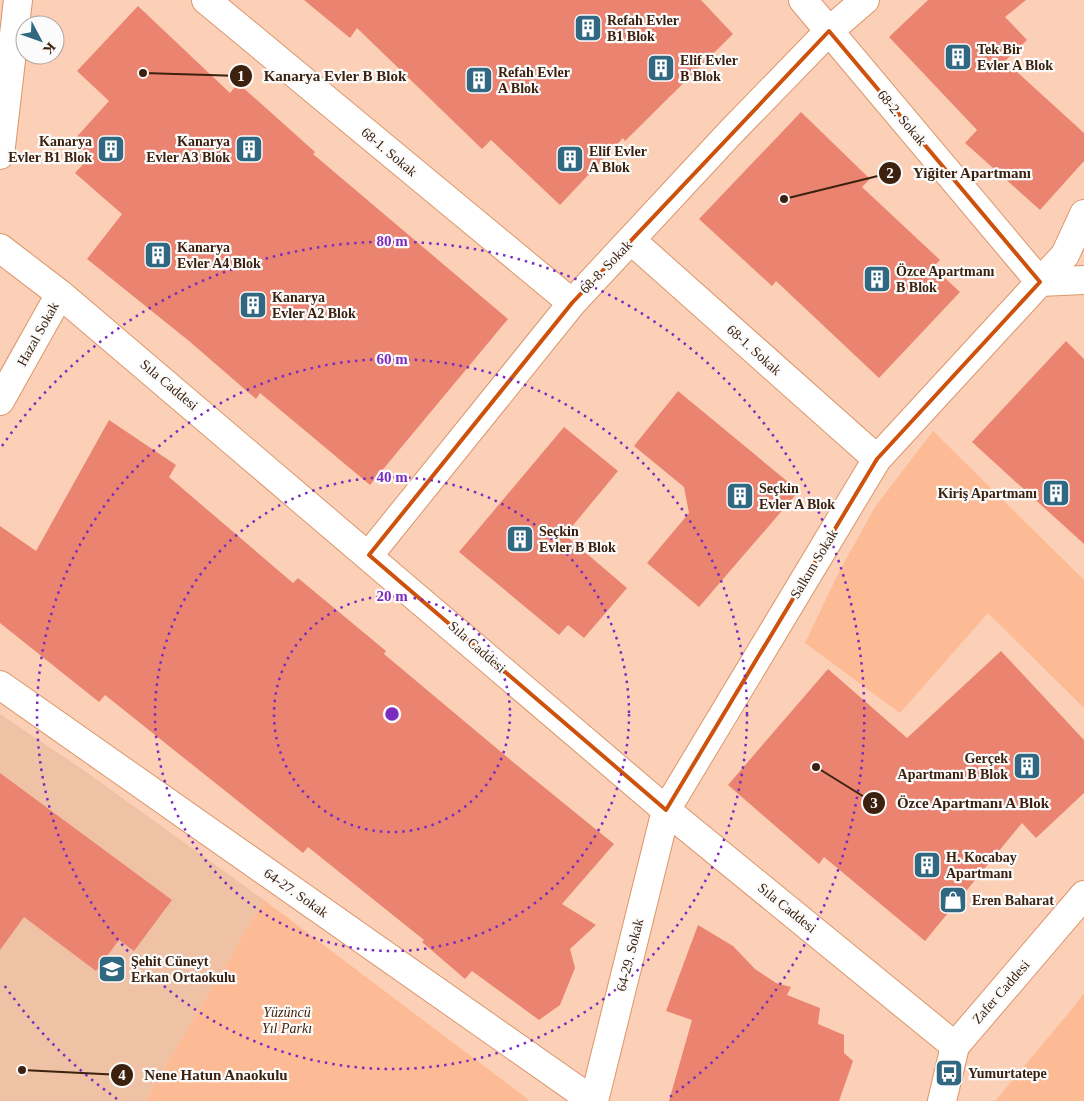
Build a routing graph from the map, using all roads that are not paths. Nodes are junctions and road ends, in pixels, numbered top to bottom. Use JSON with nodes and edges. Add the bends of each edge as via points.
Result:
{"nodes":[{"id":1,"x":18,"y":0,"type":"edge"},
{"id":2,"x":206,"y":0,"type":"edge"},
{"id":3,"x":803,"y":0,"type":"edge"},
{"id":4,"x":865,"y":0,"type":"edge"},
{"id":5,"x":829,"y":31,"type":"junction"},
{"id":6,"x":0,"y":155,"type":"edge"},
{"id":7,"x":1084,"y":214,"type":"edge"},
{"id":8,"x":632,"y":241,"type":"junction"},
{"id":9,"x":0,"y":248,"type":"edge"},
{"id":10,"x":1084,"y":280,"type":"edge"},
{"id":11,"x":1040,"y":282,"type":"junction"},
{"id":12,"x":60,"y":294,"type":"junction"},
{"id":13,"x":572,"y":303,"type":"junction"},
{"id":14,"x":0,"y":400,"type":"edge"},
{"id":15,"x":877,"y":459,"type":"junction"},
{"id":16,"x":369,"y":555,"type":"junction"},
{"id":17,"x":0,"y":686,"type":"edge"},
{"id":18,"x":666,"y":810,"type":"junction"},
{"id":19,"x":1084,"y":896,"type":"edge"},
{"id":20,"x":955,"y":1046,"type":"junction"},
{"id":21,"x":593,"y":1101,"type":"edge"},
{"id":22,"x":942,"y":1101,"type":"edge"}],
"edges":[{"from":1,"to":6,"type":"street"},
{"from":2,"to":13,"type":"street","name":"68-1. Sokak"},
{"from":3,"to":5,"type":"street","name":"68-2. Sokak"},
{"from":4,"to":5,"type":"street","name":"68-8. Sokak"},
{"from":5,"to":8,"type":"street","name":"68-8. Sokak"},
{"from":5,"to":11,"type":"street","name":"68-2. Sokak"},
{"from":7,"to":11,"type":"street","name":"Salkım Sokak","via":[[1064,255]]},
{"from":8,"to":13,"type":"street","name":"68-8. Sokak"},
{"from":8,"to":15,"type":"street","name":"68-1. Sokak"},
{"from":9,"to":12,"type":"street","name":"Sıla Caddesi"},
{"from":10,"to":11,"type":"street"},
{"from":11,"to":15,"type":"street","name":"Salkım Sokak"},
{"from":12,"to":14,"type":"street","name":"Hazal Sokak"},
{"from":12,"to":16,"type":"street","name":"Sıla Caddesi"},
{"from":13,"to":16,"type":"street","name":"68-8. Sokak"},
{"from":15,"to":18,"type":"street","name":"Salkım Sokak"},
{"from":16,"to":18,"type":"street","name":"Sıla Caddesi"},
{"from":17,"to":21,"type":"street","name":"64-27. Sokak"},
{"from":18,"to":20,"type":"street","name":"Sıla Caddesi"},
{"from":18,"to":21,"type":"street","name":"64-29. Sokak"},
{"from":19,"to":20,"type":"street","name":"Zafer Caddesi"},
{"from":20,"to":22,"type":"street","name":"Zafer Caddesi"}]}
